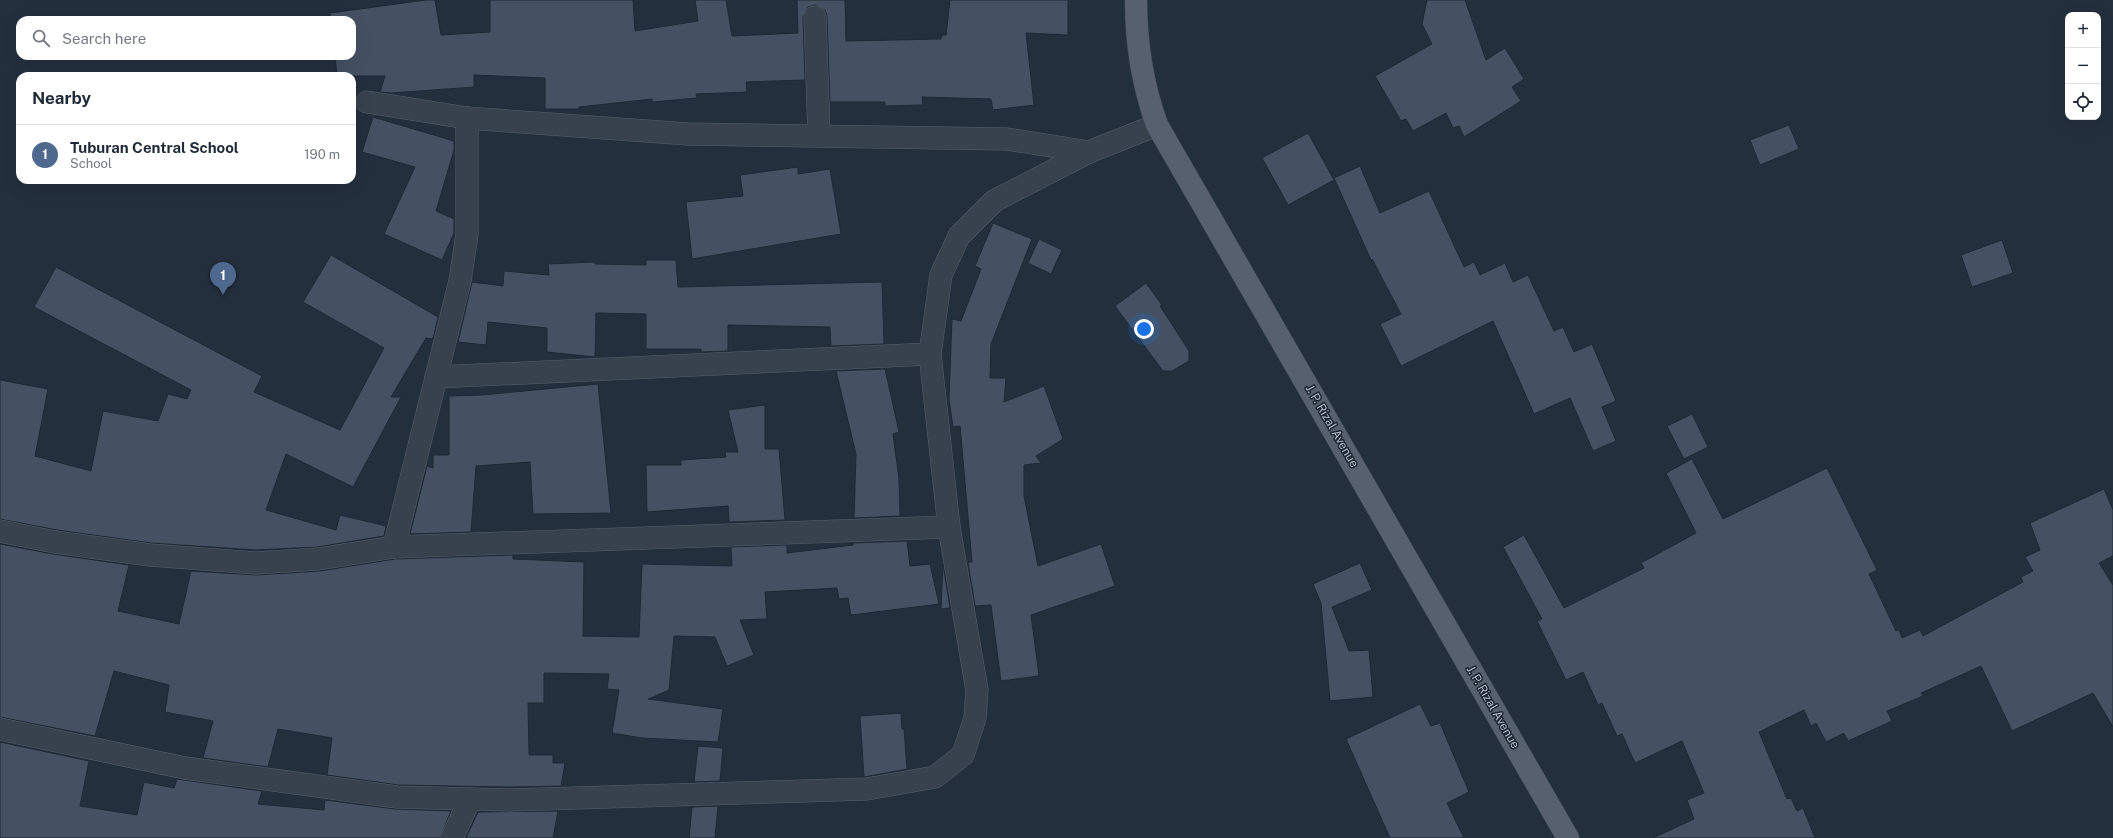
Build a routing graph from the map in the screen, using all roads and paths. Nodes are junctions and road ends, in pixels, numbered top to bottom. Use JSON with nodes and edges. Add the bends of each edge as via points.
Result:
{"nodes":[{"id":1,"x":1136,"y":0,"type":"edge"},
{"id":2,"x":816,"y":17,"type":"dead end"},
{"id":3,"x":366,"y":102,"type":"dead end"},
{"id":4,"x":467,"y":118,"type":"junction"},
{"id":5,"x":1157,"y":125,"type":"junction"},
{"id":6,"x":818,"y":135,"type":"junction"},
{"id":7,"x":1089,"y":152,"type":"junction"},
{"id":8,"x":930,"y":354,"type":"junction"},
{"id":9,"x":436,"y":377,"type":"junction"},
{"id":10,"x":949,"y":528,"type":"junction"},
{"id":11,"x":0,"y":531,"type":"edge"},
{"id":12,"x":394,"y":547,"type":"junction"},
{"id":13,"x":0,"y":729,"type":"edge"},
{"id":14,"x":470,"y":799,"type":"junction"},
{"id":15,"x":452,"y":838,"type":"edge"},
{"id":16,"x":1568,"y":838,"type":"edge"}],
"edges":[{"from":1,"to":5,"type":"main road","name":"J. P. Rizal Avenue","via":[[1136,30],[1149,103]]},
{"from":2,"to":6,"type":"street"},
{"from":3,"to":4,"type":"street"},
{"from":4,"to":6,"type":"street","via":[[688,134]]},
{"from":4,"to":9,"type":"street","via":[[467,234],[460,282]]},
{"from":5,"to":7,"type":"street"},
{"from":5,"to":16,"type":"main road","name":"J. P. Rizal Avenue"},
{"from":6,"to":7,"type":"street","via":[[1007,139]]},
{"from":7,"to":8,"type":"street","via":[[994,201],[959,236],[941,275]]},
{"from":8,"to":9,"type":"street"},
{"from":8,"to":10,"type":"street"},
{"from":9,"to":12,"type":"street"},
{"from":10,"to":12,"type":"street"},
{"from":10,"to":14,"type":"street","via":[[977,690],[975,718],[963,755],[935,777],[867,788],[510,800]]},
{"from":11,"to":12,"type":"street","via":[[150,556],[256,563],[318,559]]},
{"from":13,"to":14,"type":"street","via":[[185,768],[398,797]]},
{"from":14,"to":15,"type":"street"}]}
